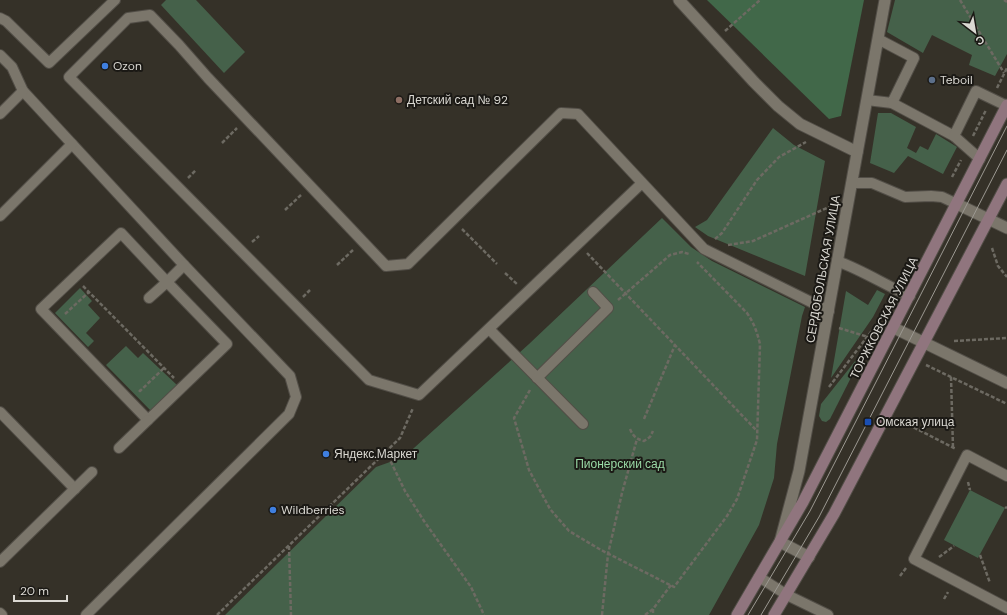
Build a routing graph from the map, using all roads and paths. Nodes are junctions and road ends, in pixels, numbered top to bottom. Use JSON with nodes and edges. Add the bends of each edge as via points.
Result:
{"nodes":[{"id":1,"x":115,"y":0,"type":"edge"},
{"id":2,"x":679,"y":0,"type":"edge"},
{"id":3,"x":760,"y":0,"type":"edge"},
{"id":4,"x":885,"y":0,"type":"edge"},
{"id":5,"x":960,"y":0,"type":"edge"},
{"id":6,"x":1004,"y":0,"type":"edge"},
{"id":7,"x":1007,"y":2,"type":"edge"},
{"id":8,"x":0,"y":18,"type":"edge"},
{"id":9,"x":716,"y":39,"type":"junction"},
{"id":10,"x":878,"y":39,"type":"junction"},
{"id":11,"x":0,"y":55,"type":"edge"},
{"id":12,"x":1007,"y":68,"type":"edge"},
{"id":13,"x":1004,"y":74,"type":"junction"},
{"id":14,"x":24,"y":91,"type":"junction"},
{"id":15,"x":992,"y":98,"type":"junction"},
{"id":16,"x":867,"y":100,"type":"junction"},
{"id":17,"x":892,"y":103,"type":"junction"},
{"id":18,"x":1007,"y":106,"type":"edge"},
{"id":19,"x":0,"y":114,"type":"edge"},
{"id":20,"x":246,"y":119,"type":"junction"},
{"id":21,"x":821,"y":134,"type":"junction"},
{"id":22,"x":954,"y":136,"type":"junction"},
{"id":23,"x":222,"y":143,"type":"dead end"},
{"id":24,"x":72,"y":144,"type":"junction"},
{"id":25,"x":967,"y":147,"type":"junction"},
{"id":26,"x":857,"y":152,"type":"junction"},
{"id":27,"x":980,"y":159,"type":"junction"},
{"id":28,"x":642,"y":183,"type":"junction"},
{"id":29,"x":852,"y":183,"type":"junction"},
{"id":30,"x":1007,"y":184,"type":"edge"},
{"id":31,"x":311,"y":186,"type":"junction"},
{"id":32,"x":942,"y":197,"type":"junction"},
{"id":33,"x":957,"y":204,"type":"junction"},
{"id":34,"x":829,"y":207,"type":"dead end"},
{"id":35,"x":286,"y":210,"type":"dead end"},
{"id":36,"x":0,"y":216,"type":"edge"},
{"id":37,"x":989,"y":219,"type":"junction"},
{"id":38,"x":453,"y":220,"type":"junction"},
{"id":39,"x":1007,"y":228,"type":"edge"},
{"id":40,"x":362,"y":241,"type":"junction"},
{"id":41,"x":578,"y":244,"type":"junction"},
{"id":42,"x":992,"y":248,"type":"dead end"},
{"id":43,"x":704,"y":249,"type":"junction"},
{"id":44,"x":690,"y":255,"type":"dead end"},
{"id":45,"x":695,"y":260,"type":"dead end"},
{"id":46,"x":837,"y":261,"type":"junction"},
{"id":47,"x":497,"y":264,"type":"dead end"},
{"id":48,"x":184,"y":265,"type":"junction"},
{"id":49,"x":337,"y":265,"type":"dead end"},
{"id":50,"x":505,"y":273,"type":"dead end"},
{"id":51,"x":1007,"y":277,"type":"edge"},
{"id":52,"x":167,"y":282,"type":"junction"},
{"id":53,"x":519,"y":286,"type":"dead end"},
{"id":54,"x":593,"y":292,"type":"dead end"},
{"id":55,"x":626,"y":293,"type":"junction"},
{"id":56,"x":910,"y":296,"type":"junction"},
{"id":57,"x":150,"y":298,"type":"dead end"},
{"id":58,"x":608,"y":308,"type":"junction"},
{"id":59,"x":829,"y":311,"type":"junction"},
{"id":60,"x":64,"y":315,"type":"dead end"},
{"id":61,"x":880,"y":320,"type":"dead end"},
{"id":62,"x":837,"y":327,"type":"dead end"},
{"id":63,"x":894,"y":328,"type":"junction"},
{"id":64,"x":489,"y":329,"type":"junction"},
{"id":65,"x":867,"y":336,"type":"junction"},
{"id":66,"x":1007,"y":338,"type":"edge"},
{"id":67,"x":874,"y":340,"type":"dead end"},
{"id":68,"x":949,"y":341,"type":"dead end"},
{"id":69,"x":924,"y":343,"type":"junction"},
{"id":70,"x":675,"y":345,"type":"junction"},
{"id":71,"x":164,"y":368,"type":"junction"},
{"id":72,"x":932,"y":368,"type":"dead end"},
{"id":73,"x":951,"y":377,"type":"junction"},
{"id":74,"x":537,"y":378,"type":"junction"},
{"id":75,"x":178,"y":381,"type":"dead end"},
{"id":76,"x":1007,"y":383,"type":"edge"},
{"id":77,"x":134,"y":386,"type":"dead end"},
{"id":78,"x":419,"y":395,"type":"junction"},
{"id":79,"x":1007,"y":404,"type":"edge"},
{"id":80,"x":811,"y":409,"type":"junction"},
{"id":81,"x":0,"y":412,"type":"edge"},
{"id":82,"x":644,"y":419,"type":"dead end"},
{"id":83,"x":148,"y":420,"type":"junction"},
{"id":84,"x":903,"y":422,"type":"dead end"},
{"id":85,"x":583,"y":424,"type":"dead end"},
{"id":86,"x":630,"y":429,"type":"dead end"},
{"id":87,"x":653,"y":430,"type":"dead end"},
{"id":88,"x":757,"y":431,"type":"junction"},
{"id":89,"x":637,"y":439,"type":"junction"},
{"id":90,"x":119,"y":448,"type":"dead end"},
{"id":91,"x":953,"y":448,"type":"junction"},
{"id":92,"x":387,"y":450,"type":"junction"},
{"id":93,"x":967,"y":455,"type":"junction"},
{"id":94,"x":92,"y":472,"type":"dead end"},
{"id":95,"x":1007,"y":476,"type":"edge"},
{"id":96,"x":75,"y":489,"type":"junction"},
{"id":97,"x":780,"y":542,"type":"junction"},
{"id":98,"x":290,"y":546,"type":"junction"},
{"id":99,"x":608,"y":554,"type":"junction"},
{"id":100,"x":980,"y":555,"type":"dead end"},
{"id":101,"x":809,"y":557,"type":"junction"},
{"id":102,"x":0,"y":562,"type":"edge"},
{"id":103,"x":759,"y":577,"type":"junction"},
{"id":104,"x":671,"y":585,"type":"junction"},
{"id":105,"x":787,"y":594,"type":"junction"},
{"id":106,"x":997,"y":603,"type":"junction"},
{"id":107,"x":1007,"y":608,"type":"edge"},
{"id":108,"x":653,"y":609,"type":"junction"},
{"id":109,"x":86,"y":615,"type":"edge"},
{"id":110,"x":217,"y":615,"type":"edge"},
{"id":111,"x":291,"y":615,"type":"edge"},
{"id":112,"x":484,"y":615,"type":"edge"},
{"id":113,"x":602,"y":615,"type":"edge"},
{"id":114,"x":645,"y":615,"type":"edge"},
{"id":115,"x":653,"y":615,"type":"edge"},
{"id":116,"x":737,"y":615,"type":"edge"},
{"id":117,"x":774,"y":615,"type":"edge"},
{"id":118,"x":828,"y":615,"type":"edge"}],
"edges":[{"from":1,"to":8,"type":"lane","via":[[49,63]]},
{"from":2,"to":9,"type":"street"},
{"from":3,"to":9,"type":"path"},
{"from":4,"to":10,"type":"street","name":"СЕРДОБОЛЬСКАЯ УЛИЦА"},
{"from":5,"to":13,"type":"path"},
{"from":6,"to":7,"type":"path"},
{"from":9,"to":21,"type":"street","via":[[778,106],[800,124]]},
{"from":10,"to":16,"type":"street","name":"СЕРДОБОЛЬСКАЯ УЛИЦА"},
{"from":10,"to":17,"type":"lane","via":[[914,58]]},
{"from":11,"to":14,"type":"lane","via":[[12,67]]},
{"from":12,"to":13,"type":"path"},
{"from":13,"to":15,"type":"path"},
{"from":14,"to":19,"type":"lane"},
{"from":14,"to":24,"type":"lane"},
{"from":15,"to":18,"type":"lane"},
{"from":15,"to":22,"type":"lane","via":[[976,91]]},
{"from":15,"to":25,"type":"path"},
{"from":16,"to":17,"type":"lane"},
{"from":16,"to":26,"type":"street","name":"СЕРДОБОЛЬСКАЯ УЛИЦА"},
{"from":17,"to":22,"type":"lane"},
{"from":18,"to":27,"type":"main road","name":"ТОРЖКОВСКАЯ УЛИЦА"},
{"from":20,"to":23,"type":"path"},
{"from":20,"to":31,"type":"lane"},
{"from":20,"to":78,"type":"lane","via":[[150,15],[128,18],[69,76],[369,380]]},
{"from":21,"to":26,"type":"street"},
{"from":21,"to":43,"type":"path","via":[[779,157],[757,180],[722,233]]},
{"from":22,"to":25,"type":"lane"},
{"from":24,"to":36,"type":"lane"},
{"from":24,"to":48,"type":"lane"},
{"from":25,"to":27,"type":"lane"},
{"from":25,"to":32,"type":"path"},
{"from":26,"to":29,"type":"street","name":"СЕРДОБОЛЬСКАЯ УЛИЦА"},
{"from":27,"to":33,"type":"main road","name":"ТОРЖКОВСКАЯ УЛИЦА"},
{"from":28,"to":38,"type":"lane","via":[[578,114],[561,113]]},
{"from":28,"to":41,"type":"lane"},
{"from":28,"to":43,"type":"lane"},
{"from":29,"to":32,"type":"lane","via":[[872,183],[905,197]]},
{"from":29,"to":46,"type":"street","name":"СЕРДОБОЛЬСКАЯ УЛИЦА"},
{"from":30,"to":37,"type":"main road"},
{"from":31,"to":35,"type":"path"},
{"from":31,"to":40,"type":"lane"},
{"from":32,"to":33,"type":"lane"},
{"from":33,"to":37,"type":"street"},
{"from":33,"to":56,"type":"main road","name":"ТОРЖКОВСКАЯ УЛИЦА"},
{"from":34,"to":43,"type":"path","via":[[753,241]]},
{"from":37,"to":39,"type":"street"},
{"from":37,"to":69,"type":"main road"},
{"from":38,"to":40,"type":"lane","via":[[408,264],[386,266]]},
{"from":38,"to":47,"type":"path"},
{"from":40,"to":49,"type":"path"},
{"from":41,"to":55,"type":"path"},
{"from":41,"to":64,"type":"lane"},
{"from":42,"to":51,"type":"path","via":[[998,266]]},
{"from":43,"to":59,"type":"lane"},
{"from":44,"to":55,"type":"path","via":[[682,252],[670,255]]},
{"from":45,"to":88,"type":"path","via":[[747,314],[757,332],[760,344]]},
{"from":46,"to":56,"type":"lane"},
{"from":46,"to":59,"type":"street","name":"СЕРДОБОЛЬСКАЯ УЛИЦА"},
{"from":48,"to":52,"type":"lane"},
{"from":48,"to":109,"type":"lane","via":[[290,376],[296,397],[289,414]]},
{"from":50,"to":53,"type":"path"},
{"from":52,"to":57,"type":"lane"},
{"from":52,"to":83,"type":"lane","via":[[227,344]]},
{"from":52,"to":83,"type":"lane","via":[[121,233],[41,309]]},
{"from":54,"to":58,"type":"lane"},
{"from":55,"to":58,"type":"path"},
{"from":55,"to":70,"type":"path"},
{"from":56,"to":63,"type":"main road","name":"ТОРЖКОВСКАЯ УЛИЦА"},
{"from":58,"to":74,"type":"lane"},
{"from":59,"to":80,"type":"street","name":"СЕРДОБОЛЬСКАЯ УЛИЦА"},
{"from":60,"to":71,"type":"path","via":[[87,291]]},
{"from":61,"to":65,"type":"path"},
{"from":62,"to":65,"type":"path"},
{"from":63,"to":69,"type":"street"},
{"from":63,"to":97,"type":"main road","name":"ТОРЖКОВСКАЯ УЛИЦА","via":[[804,502]]},
{"from":64,"to":74,"type":"lane"},
{"from":64,"to":78,"type":"lane"},
{"from":65,"to":67,"type":"path"},
{"from":65,"to":80,"type":"path"},
{"from":66,"to":68,"type":"path"},
{"from":69,"to":76,"type":"street"},
{"from":69,"to":101,"type":"main road"},
{"from":70,"to":82,"type":"path"},
{"from":70,"to":88,"type":"path"},
{"from":71,"to":75,"type":"path"},
{"from":71,"to":77,"type":"path","via":[[140,391]]},
{"from":72,"to":73,"type":"path"},
{"from":73,"to":79,"type":"path"},
{"from":73,"to":91,"type":"path"},
{"from":74,"to":85,"type":"lane"},
{"from":74,"to":99,"type":"path","via":[[514,418],[529,470],[550,509],[569,531]]},
{"from":78,"to":92,"type":"path","via":[[400,438]]},
{"from":80,"to":97,"type":"street","name":"СЕРДОБОЛЬСКАЯ УЛИЦА","via":[[799,471]]},
{"from":81,"to":96,"type":"lane"},
{"from":83,"to":90,"type":"lane"},
{"from":84,"to":91,"type":"path"},
{"from":86,"to":89,"type":"path"},
{"from":87,"to":89,"type":"path","via":[[650,437],[644,441]]},
{"from":88,"to":104,"type":"path","via":[[757,440],[737,499],[674,587]]},
{"from":89,"to":99,"type":"path"},
{"from":91,"to":93,"type":"path"},
{"from":92,"to":98,"type":"path"},
{"from":92,"to":112,"type":"path","via":[[405,491],[471,587]]},
{"from":93,"to":95,"type":"lane"},
{"from":93,"to":106,"type":"lane","via":[[914,559]]},
{"from":94,"to":96,"type":"lane"},
{"from":96,"to":102,"type":"lane"},
{"from":97,"to":101,"type":"street"},
{"from":97,"to":103,"type":"main road","name":"СЕРДОБОЛЬСКАЯ УЛИЦА"},
{"from":98,"to":110,"type":"path"},
{"from":98,"to":111,"type":"path"},
{"from":99,"to":104,"type":"path"},
{"from":99,"to":113,"type":"path"},
{"from":100,"to":106,"type":"path"},
{"from":101,"to":105,"type":"main road"},
{"from":103,"to":105,"type":"lane"},
{"from":103,"to":116,"type":"main road","name":"СЕРДОБОЛЬСКАЯ УЛИЦА"},
{"from":104,"to":108,"type":"path"},
{"from":105,"to":117,"type":"main road"},
{"from":105,"to":118,"type":"lane"},
{"from":106,"to":107,"type":"lane"},
{"from":108,"to":114,"type":"path"},
{"from":108,"to":115,"type":"path"}]}
